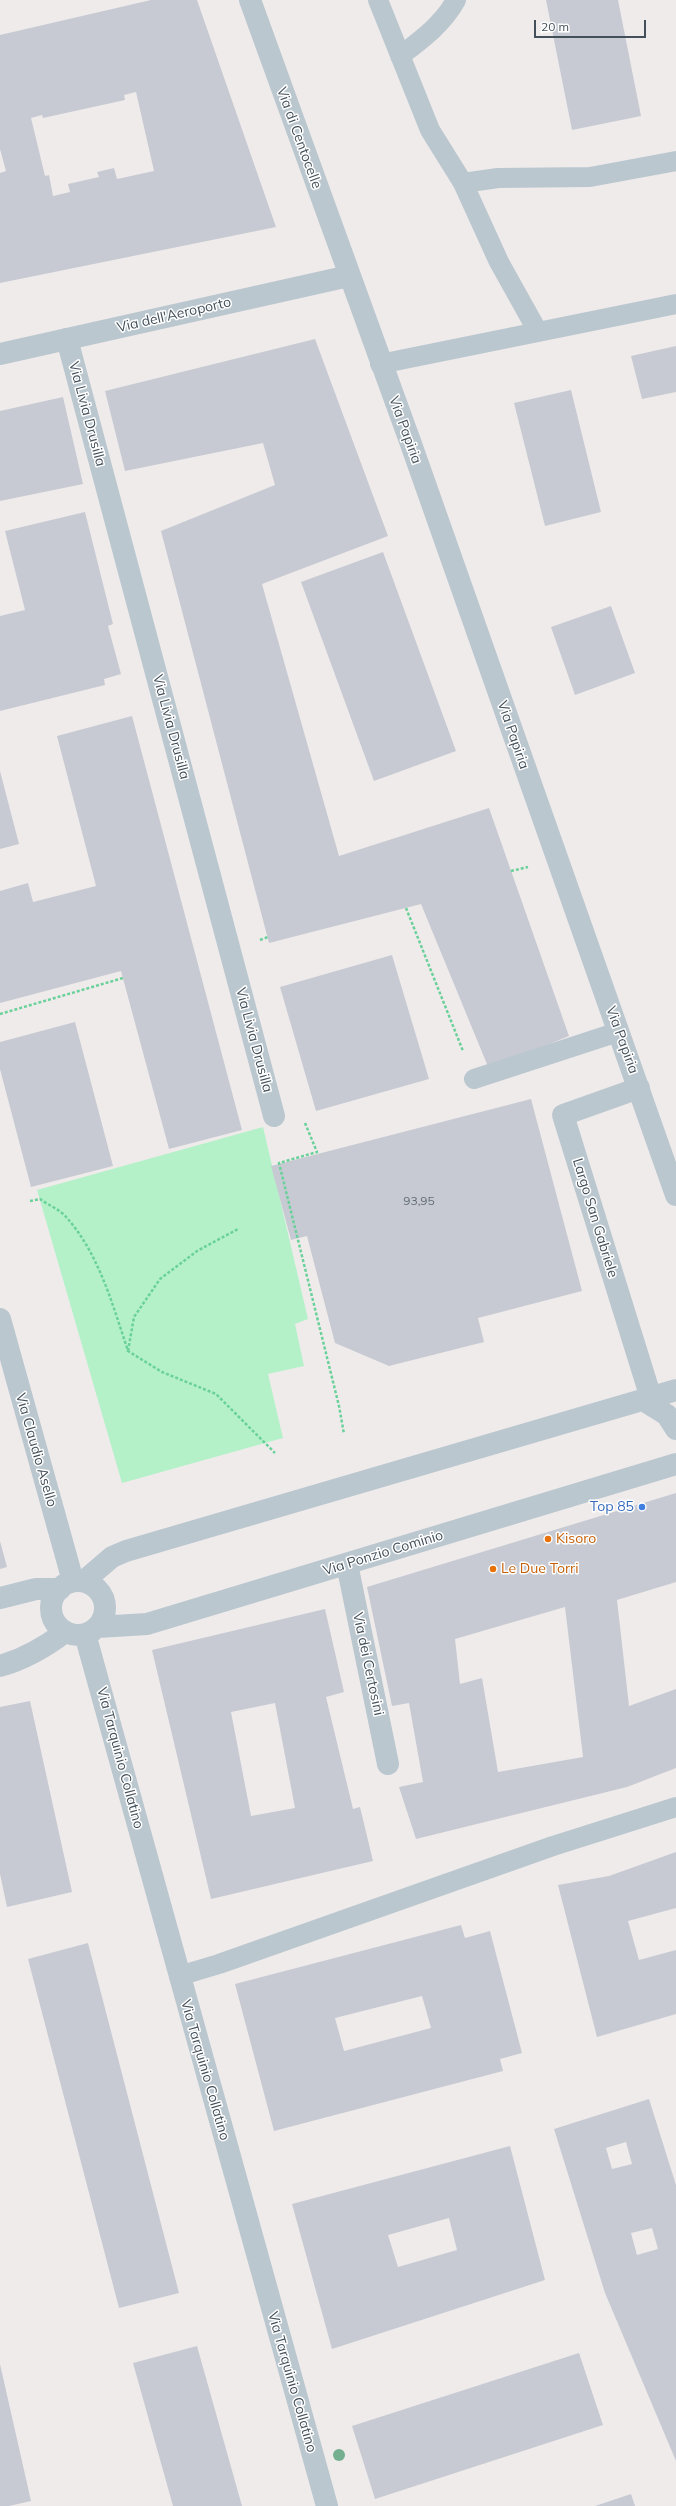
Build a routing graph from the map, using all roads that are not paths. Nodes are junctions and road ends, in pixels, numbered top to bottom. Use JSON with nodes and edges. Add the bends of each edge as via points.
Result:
{"nodes":[{"id":1,"x":250,"y":0,"type":"edge"},
{"id":2,"x":378,"y":0,"type":"edge"},
{"id":3,"x":456,"y":0,"type":"edge"},
{"id":4,"x":400,"y":56,"type":"junction"},
{"id":5,"x":676,"y":161,"type":"edge"},
{"id":6,"x":463,"y":183,"type":"junction"},
{"id":7,"x":348,"y":276,"type":"junction"},
{"id":8,"x":676,"y":304,"type":"edge"},
{"id":9,"x":538,"y":332,"type":"junction"},
{"id":10,"x":67,"y":339,"type":"junction"},
{"id":11,"x":0,"y":354,"type":"edge"},
{"id":12,"x":380,"y":364,"type":"junction"},
{"id":13,"x":618,"y":1032,"type":"junction"},
{"id":14,"x":474,"y":1079,"type":"road end"},
{"id":15,"x":639,"y":1088,"type":"junction"},
{"id":16,"x":274,"y":1116,"type":"road end"},
{"id":17,"x":676,"y":1195,"type":"edge"},
{"id":18,"x":0,"y":1319,"type":"edge"},
{"id":19,"x":676,"y":1390,"type":"edge"},
{"id":20,"x":647,"y":1399,"type":"junction"},
{"id":21,"x":676,"y":1429,"type":"edge"},
{"id":22,"x":672,"y":1463,"type":"edge"},
{"id":23,"x":347,"y":1564,"type":"junction"},
{"id":24,"x":72,"y":1583,"type":"junction"},
{"id":25,"x":0,"y":1598,"type":"edge"},
{"id":26,"x":83,"y":1631,"type":"junction"},
{"id":27,"x":0,"y":1666,"type":"edge"},
{"id":28,"x":388,"y":1764,"type":"dead end"},
{"id":29,"x":676,"y":1807,"type":"edge"},
{"id":30,"x":178,"y":1976,"type":"junction"},
{"id":31,"x":327,"y":2506,"type":"edge"}],
"edges":[{"from":1,"to":7,"type":"street","name":"Via di Centocelle"},
{"from":2,"to":4,"type":"lane"},
{"from":3,"to":4,"type":"lane","via":[[426,37]]},
{"from":4,"to":6,"type":"lane","via":[[430,130]]},
{"from":5,"to":6,"type":"lane","via":[[590,177],[498,178]]},
{"from":6,"to":9,"type":"lane","via":[[499,262]]},
{"from":7,"to":10,"type":"street","name":"Via dell'Aeroporto"},
{"from":7,"to":12,"type":"street","name":"Via Papiria"},
{"from":8,"to":9,"type":"lane"},
{"from":9,"to":12,"type":"lane"},
{"from":10,"to":11,"type":"street","name":"Via dell'Aeroporto"},
{"from":10,"to":16,"type":"street","name":"Via Livia Drusilla"},
{"from":12,"to":13,"type":"street","name":"Via Papiria"},
{"from":13,"to":14,"type":"lane"},
{"from":13,"to":15,"type":"street","name":"Via Papiria"},
{"from":15,"to":17,"type":"street","name":"Via Papiria"},
{"from":15,"to":20,"type":"street","name":"Largo San Gabriele","via":[[563,1115]]},
{"from":18,"to":24,"type":"street","name":"Via Claudio Asello"},
{"from":19,"to":20,"type":"street"},
{"from":20,"to":21,"type":"street","via":[[667,1415]]},
{"from":20,"to":24,"type":"street","via":[[126,1551]]},
{"from":22,"to":23,"type":"street","name":"Via Ponzio Cominio"},
{"from":23,"to":26,"type":"street","name":"Via Ponzio Cominio","via":[[147,1624]]},
{"from":23,"to":28,"type":"street","name":"Via dei Certosini"},
{"from":24,"to":25,"type":"street"},
{"from":24,"to":26,"type":"street","via":[[53,1598],[51,1607],[54,1618]]},
{"from":24,"to":26,"type":"street","via":[[93,1585],[104,1601],[105,1614]]},
{"from":26,"to":27,"type":"street","via":[[21,1660]]},
{"from":26,"to":30,"type":"street","name":"Via Tarquinio Collatino"},
{"from":29,"to":30,"type":"lane","via":[[554,1846],[219,1964]]},
{"from":30,"to":31,"type":"street","name":"Via Tarquinio Collatino"}]}
